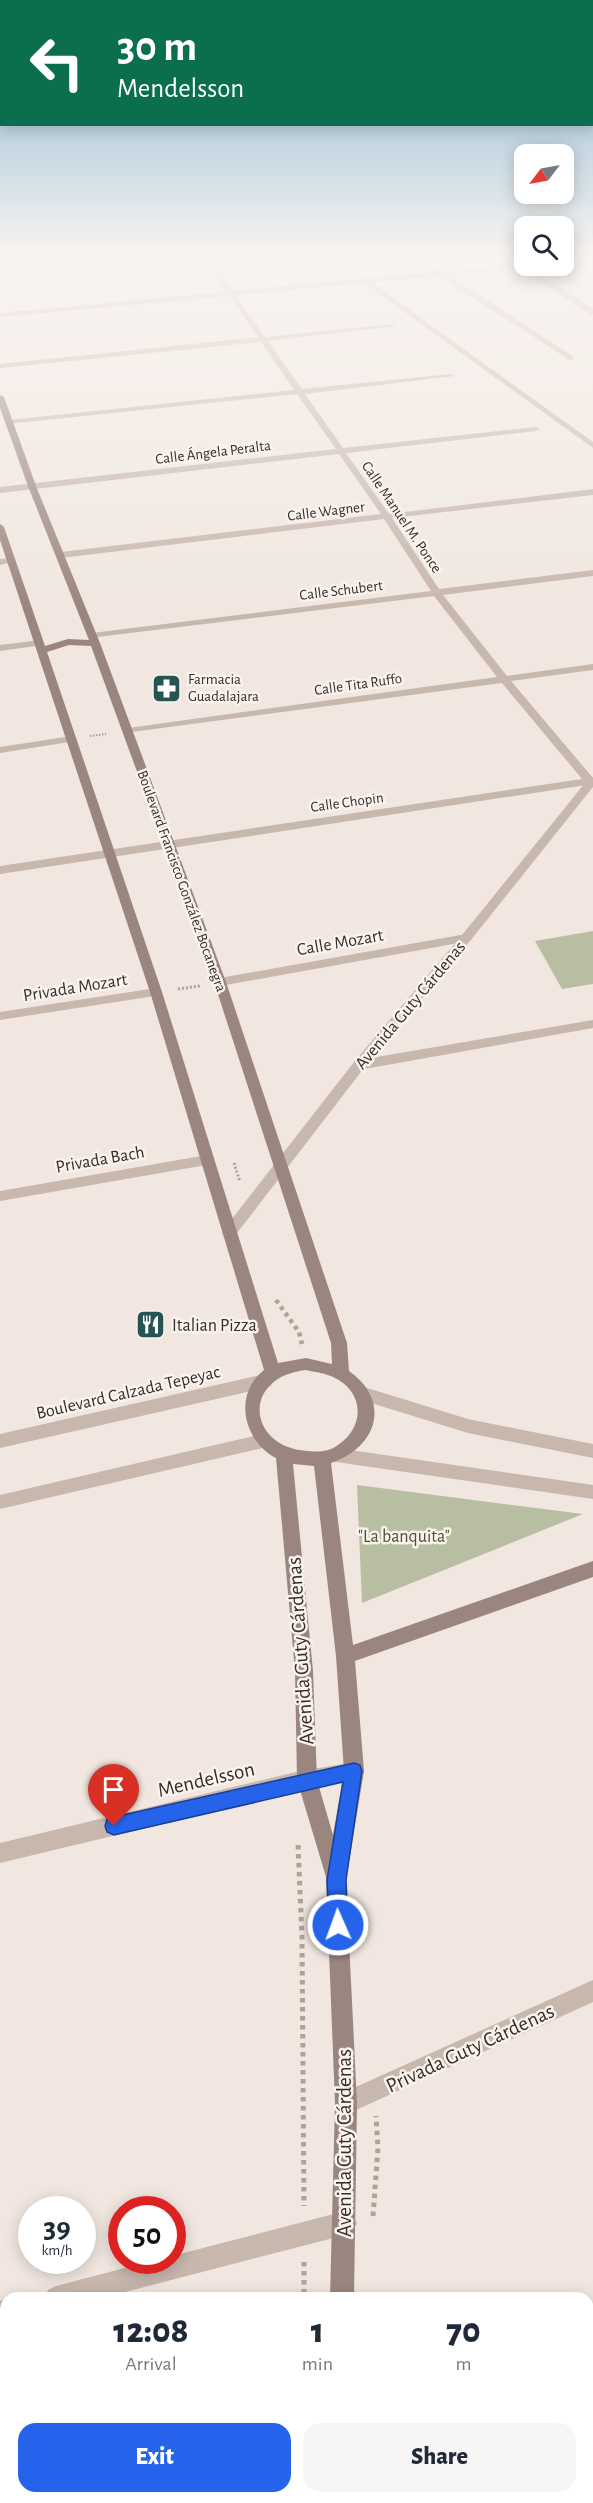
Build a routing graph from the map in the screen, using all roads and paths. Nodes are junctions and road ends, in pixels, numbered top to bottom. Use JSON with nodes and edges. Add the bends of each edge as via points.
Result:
{"nodes":[{"id":1,"x":288,"y":375,"type":"edge"},
{"id":2,"x":495,"y":375,"type":"edge"},
{"id":3,"x":451,"y":376,"type":"dead end"},
{"id":4,"x":300,"y":393,"type":"junction"},
{"id":5,"x":0,"y":397,"type":"edge"},
{"id":6,"x":9,"y":422,"type":"junction"},
{"id":7,"x":536,"y":429,"type":"dead end"},
{"id":8,"x":593,"y":446,"type":"edge"},
{"id":9,"x":341,"y":451,"type":"junction"},
{"id":10,"x":32,"y":486,"type":"junction"},
{"id":11,"x":0,"y":490,"type":"edge"},
{"id":12,"x":593,"y":492,"type":"edge"},
{"id":13,"x":387,"y":517,"type":"junction"},
{"id":14,"x":0,"y":527,"type":"edge"},
{"id":15,"x":61,"y":555,"type":"junction"},
{"id":16,"x":5,"y":562,"type":"edge"},
{"id":17,"x":593,"y":573,"type":"edge"},
{"id":18,"x":437,"y":593,"type":"junction"},
{"id":19,"x":94,"y":640,"type":"junction"},
{"id":20,"x":41,"y":647,"type":"junction"},
{"id":21,"x":0,"y":648,"type":"edge"},
{"id":22,"x":593,"y":667,"type":"edge"},
{"id":23,"x":504,"y":679,"type":"junction"},
{"id":24,"x":128,"y":731,"type":"junction"},
{"id":25,"x":72,"y":739,"type":"junction"},
{"id":26,"x":0,"y":750,"type":"edge"},
{"id":27,"x":592,"y":781,"type":"edge"},
{"id":28,"x":170,"y":843,"type":"junction"},
{"id":29,"x":108,"y":852,"type":"junction"},
{"id":30,"x":0,"y":870,"type":"edge"},
{"id":31,"x":466,"y":938,"type":"junction"},
{"id":32,"x":220,"y":982,"type":"junction"},
{"id":33,"x":156,"y":992,"type":"junction"},
{"id":34,"x":0,"y":1016,"type":"edge"},
{"id":35,"x":593,"y":1024,"type":"edge"},
{"id":36,"x":359,"y":1065,"type":"junction"},
{"id":37,"x":207,"y":1160,"type":"junction"},
{"id":38,"x":282,"y":1166,"type":"junction"},
{"id":39,"x":0,"y":1196,"type":"edge"},
{"id":40,"x":229,"y":1233,"type":"junction"},
{"id":41,"x":341,"y":1372,"type":"junction"},
{"id":42,"x":269,"y":1376,"type":"junction"},
{"id":43,"x":364,"y":1394,"type":"junction"},
{"id":44,"x":0,"y":1441,"type":"edge"},
{"id":45,"x":263,"y":1441,"type":"junction"},
{"id":46,"x":593,"y":1450,"type":"edge"},
{"id":47,"x":284,"y":1455,"type":"junction"},
{"id":48,"x":329,"y":1457,"type":"junction"},
{"id":49,"x":593,"y":1492,"type":"edge"},
{"id":50,"x":0,"y":1502,"type":"edge"},
{"id":51,"x":593,"y":1569,"type":"edge"},
{"id":52,"x":345,"y":1656,"type":"junction"},
{"id":53,"x":354,"y":1771,"type":"junction"},
{"id":54,"x":307,"y":1780,"type":"junction"},
{"id":55,"x":0,"y":1853,"type":"edge"},
{"id":56,"x":336,"y":1880,"type":"junction"},
{"id":57,"x":593,"y":1991,"type":"edge"},
{"id":58,"x":346,"y":2103,"type":"junction"},
{"id":59,"x":345,"y":2223,"type":"junction"},
{"id":60,"x":79,"y":2292,"type":"edge"},
{"id":61,"x":342,"y":2292,"type":"edge"}],
"edges":[{"from":1,"to":4,"type":"street","name":"Calle Manuel M. Ponce"},
{"from":2,"to":8,"type":"street"},
{"from":3,"to":4,"type":"street"},
{"from":4,"to":6,"type":"street"},
{"from":4,"to":9,"type":"street","name":"Calle Manuel M. Ponce"},
{"from":5,"to":6,"type":"main road","name":"Boulevard Francisco González Bocanegra"},
{"from":6,"to":10,"type":"main road","name":"Boulevard Francisco González Bocanegra"},
{"from":7,"to":9,"type":"street","name":"Calle Ángela Peralta"},
{"from":9,"to":10,"type":"street","name":"Calle Ángela Peralta"},
{"from":9,"to":13,"type":"street","name":"Calle Manuel M. Ponce"},
{"from":10,"to":11,"type":"street","name":"Calle Ángela Peralta"},
{"from":10,"to":15,"type":"main road","name":"Boulevard Francisco González Bocanegra"},
{"from":12,"to":13,"type":"street","name":"Calle Wagner"},
{"from":13,"to":15,"type":"street","name":"Calle Wagner"},
{"from":13,"to":18,"type":"street","name":"Calle Manuel M. Ponce"},
{"from":14,"to":16,"type":"main road"},
{"from":15,"to":19,"type":"main road","name":"Boulevard Francisco González Bocanegra"},
{"from":16,"to":20,"type":"main road"},
{"from":17,"to":18,"type":"street","name":"Calle Schubert"},
{"from":18,"to":19,"type":"street","name":"Calle Schubert"},
{"from":18,"to":23,"type":"street","name":"Calle Manuel M. Ponce"},
{"from":19,"to":20,"type":"main road"},
{"from":19,"to":24,"type":"main road","name":"Boulevard Francisco González Bocanegra"},
{"from":20,"to":21,"type":"street"},
{"from":20,"to":25,"type":"main road"},
{"from":22,"to":23,"type":"street","name":"Calle Tita Ruffo"},
{"from":23,"to":24,"type":"street","name":"Calle Tita Ruffo"},
{"from":23,"to":27,"type":"street","name":"Calle Manuel M. Ponce"},
{"from":24,"to":25,"type":"path"},
{"from":24,"to":28,"type":"main road","name":"Boulevard Francisco González Bocanegra"},
{"from":25,"to":26,"type":"street"},
{"from":25,"to":29,"type":"main road"},
{"from":27,"to":28,"type":"street","name":"Calle Chopin"},
{"from":27,"to":31,"type":"street","name":"Avenida Guty Cárdenas"},
{"from":28,"to":29,"type":"street","name":"Calle Chopin"},
{"from":28,"to":32,"type":"main road","name":"Boulevard Francisco González Bocanegra"},
{"from":29,"to":30,"type":"street","name":"Calle Chopin"},
{"from":29,"to":33,"type":"main road"},
{"from":31,"to":32,"type":"street","name":"Calle Mozart"},
{"from":31,"to":36,"type":"street","name":"Avenida Guty Cárdenas"},
{"from":32,"to":33,"type":"path"},
{"from":32,"to":38,"type":"main road","name":"Boulevard Francisco González Bocanegra"},
{"from":33,"to":34,"type":"street","name":"Privada Mozart"},
{"from":33,"to":37,"type":"main road"},
{"from":35,"to":36,"type":"street"},
{"from":36,"to":38,"type":"street","name":"Avenida Guty Cárdenas"},
{"from":37,"to":39,"type":"street","name":"Privada Bach"},
{"from":37,"to":40,"type":"main road"},
{"from":38,"to":40,"type":"street","name":"Avenida Guty Cárdenas"},
{"from":38,"to":41,"type":"main road","name":"Boulevard Francisco González Bocanegra","via":[[339,1343]]},
{"from":40,"to":42,"type":"main road"},
{"from":41,"to":42,"type":"main road","via":[[325,1365],[306,1364]]},
{"from":41,"to":43,"type":"main road"},
{"from":42,"to":44,"type":"street","name":"Boulevard Calzada Tepeyac"},
{"from":42,"to":45,"type":"main road","via":[[255,1394],[251,1410]]},
{"from":43,"to":46,"type":"street","via":[[468,1426]]},
{"from":43,"to":48,"type":"main road","via":[[368,1411],[365,1429],[353,1444]]},
{"from":45,"to":47,"type":"main road"},
{"from":45,"to":50,"type":"street"},
{"from":47,"to":48,"type":"main road","via":[[302,1460]]},
{"from":47,"to":54,"type":"main road","name":"Avenida Guty Cárdenas","via":[[304,1671]]},
{"from":48,"to":49,"type":"street"},
{"from":48,"to":52,"type":"main road","name":"Avenida Guty Cárdenas"},
{"from":51,"to":52,"type":"main road"},
{"from":52,"to":53,"type":"main road","name":"Avenida Guty Cárdenas"},
{"from":53,"to":54,"type":"street","name":"Mendelsson"},
{"from":53,"to":56,"type":"main road","name":"Avenida Guty Cárdenas"},
{"from":54,"to":55,"type":"street","name":"Mendelsson"},
{"from":54,"to":56,"type":"main road","name":"Avenida Guty Cárdenas"},
{"from":56,"to":58,"type":"main road","name":"Avenida Guty Cárdenas"},
{"from":57,"to":58,"type":"street","name":"Privada Guty Cárdenas"},
{"from":58,"to":59,"type":"main road","name":"Avenida Guty Cárdenas"},
{"from":59,"to":60,"type":"street"},
{"from":59,"to":61,"type":"main road","name":"Avenida Guty Cárdenas"}]}
